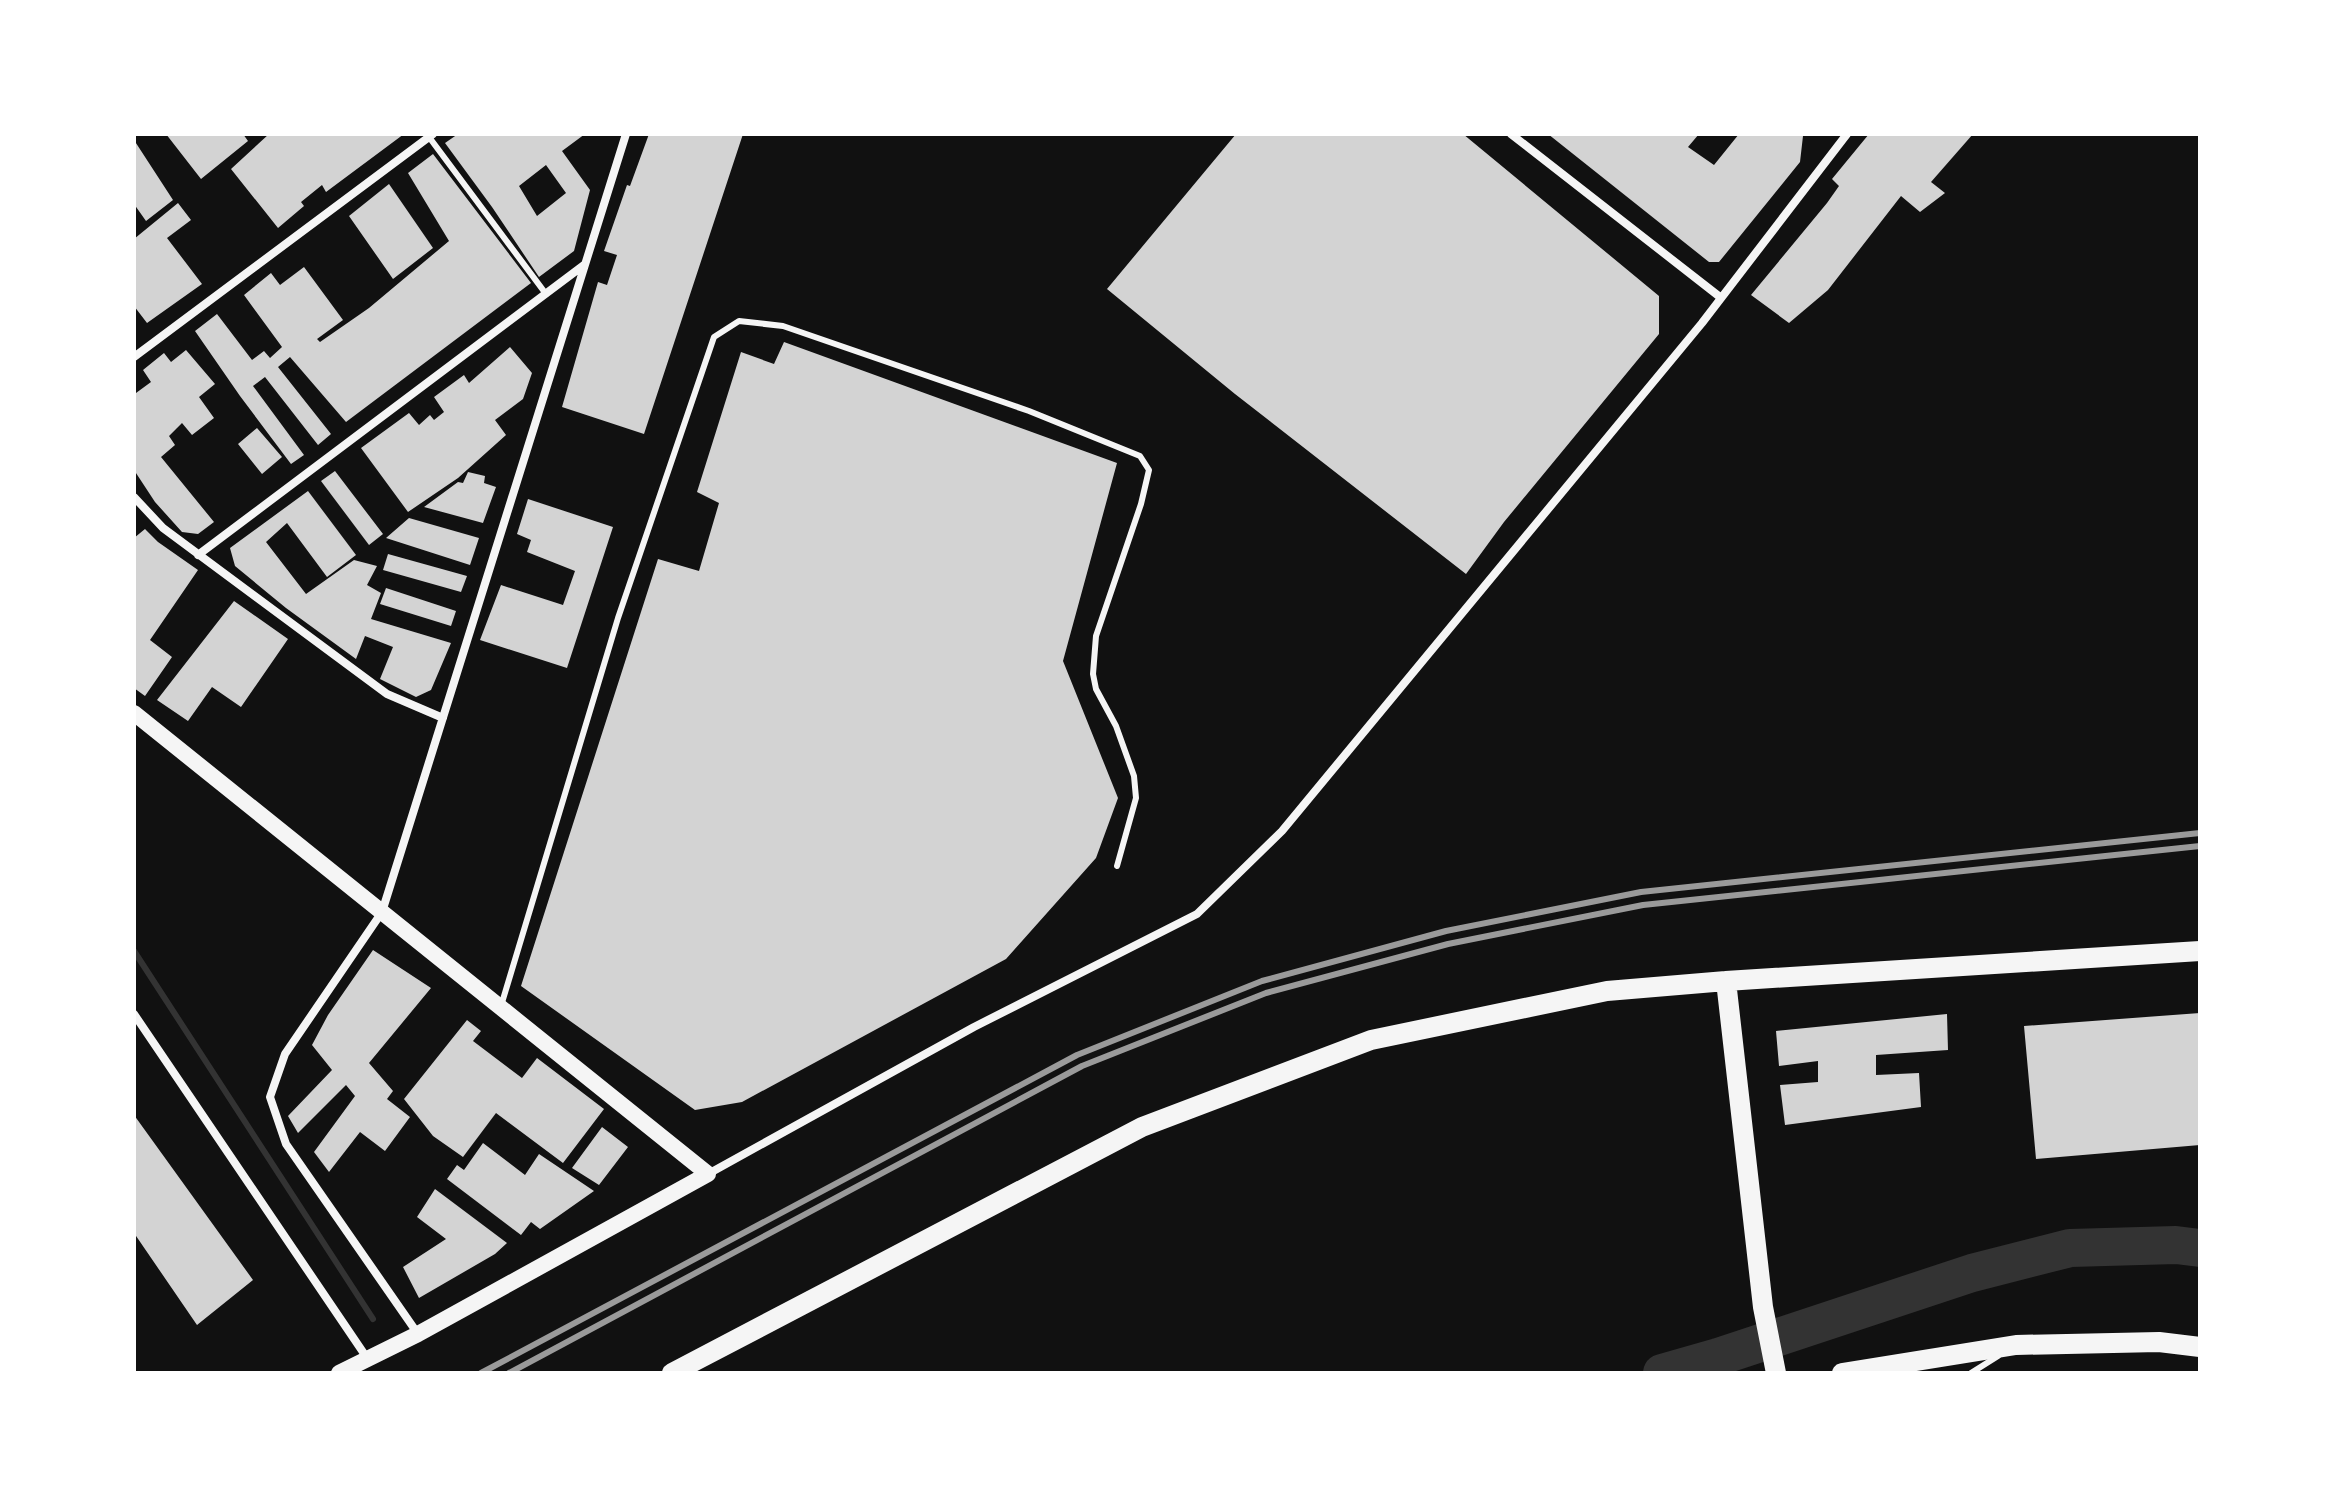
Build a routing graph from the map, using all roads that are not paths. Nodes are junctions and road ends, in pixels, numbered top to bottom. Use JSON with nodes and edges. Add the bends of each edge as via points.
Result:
{"nodes":[{"id":1,"x":626,"y":134,"type":"edge"},
{"id":2,"x":1511,"y":134,"type":"edge"},
{"id":3,"x":431,"y":136,"type":"edge"},
{"id":4,"x":1841,"y":136,"type":"edge"},
{"id":5,"x":585,"y":264,"type":"junction"},
{"id":6,"x":546,"y":294,"type":"junction"},
{"id":7,"x":1720,"y":297,"type":"junction"},
{"id":8,"x":134,"y":357,"type":"edge"},
{"id":9,"x":134,"y":497,"type":"edge"},
{"id":10,"x":198,"y":555,"type":"junction"},
{"id":11,"x":134,"y":713,"type":"edge"},
{"id":12,"x":443,"y":718,"type":"junction"},
{"id":13,"x":1117,"y":866,"type":"dead end"},
{"id":14,"x":382,"y":912,"type":"junction"},
{"id":15,"x":2200,"y":951,"type":"edge"},
{"id":16,"x":1726,"y":981,"type":"junction"},
{"id":17,"x":501,"y":1008,"type":"junction"},
{"id":18,"x":134,"y":1014,"type":"edge"},
{"id":19,"x":708,"y":1174,"type":"junction"},
{"id":20,"x":414,"y":1336,"type":"junction"},
{"id":21,"x":2016,"y":1345,"type":"junction"},
{"id":22,"x":2200,"y":1347,"type":"edge"},
{"id":23,"x":371,"y":1356,"type":"junction"},
{"id":24,"x":1775,"y":1372,"type":"edge"},
{"id":25,"x":339,"y":1373,"type":"edge"},
{"id":26,"x":672,"y":1373,"type":"edge"},
{"id":27,"x":1842,"y":1373,"type":"edge"},
{"id":28,"x":1971,"y":1373,"type":"edge"}],
"edges":[{"from":1,"to":5,"type":"street"},
{"from":2,"to":7,"type":"street"},
{"from":3,"to":6,"type":"lane"},
{"from":3,"to":8,"type":"street"},
{"from":4,"to":7,"type":"street"},
{"from":5,"to":6,"type":"street"},
{"from":5,"to":12,"type":"street"},
{"from":6,"to":10,"type":"street"},
{"from":7,"to":19,"type":"street","via":[[1282,831],[1197,914],[974,1027]]},
{"from":9,"to":10,"type":"street"},
{"from":10,"to":12,"type":"street","via":[[387,694]]},
{"from":11,"to":14,"type":"main road"},
{"from":12,"to":14,"type":"street"},
{"from":13,"to":17,"type":"lane","via":[[1136,798],[1134,776],[1093,674],[1096,636],[1149,470],[1140,456],[1029,411],[783,326],[739,321],[714,337],[618,618]]},
{"from":14,"to":17,"type":"main road"},
{"from":14,"to":20,"type":"street","via":[[285,1054],[270,1097],[286,1144]]},
{"from":15,"to":16,"type":"main road"},
{"from":16,"to":24,"type":"main road"},
{"from":16,"to":26,"type":"main road","via":[[1607,991],[1371,1040],[1142,1127]]},
{"from":17,"to":19,"type":"main road"},
{"from":18,"to":23,"type":"street"},
{"from":19,"to":20,"type":"main road"},
{"from":20,"to":23,"type":"main road"},
{"from":21,"to":22,"type":"main road","via":[[2159,1342]]},
{"from":21,"to":27,"type":"main road"},
{"from":21,"to":28,"type":"lane"},
{"from":23,"to":25,"type":"main road"}]}
